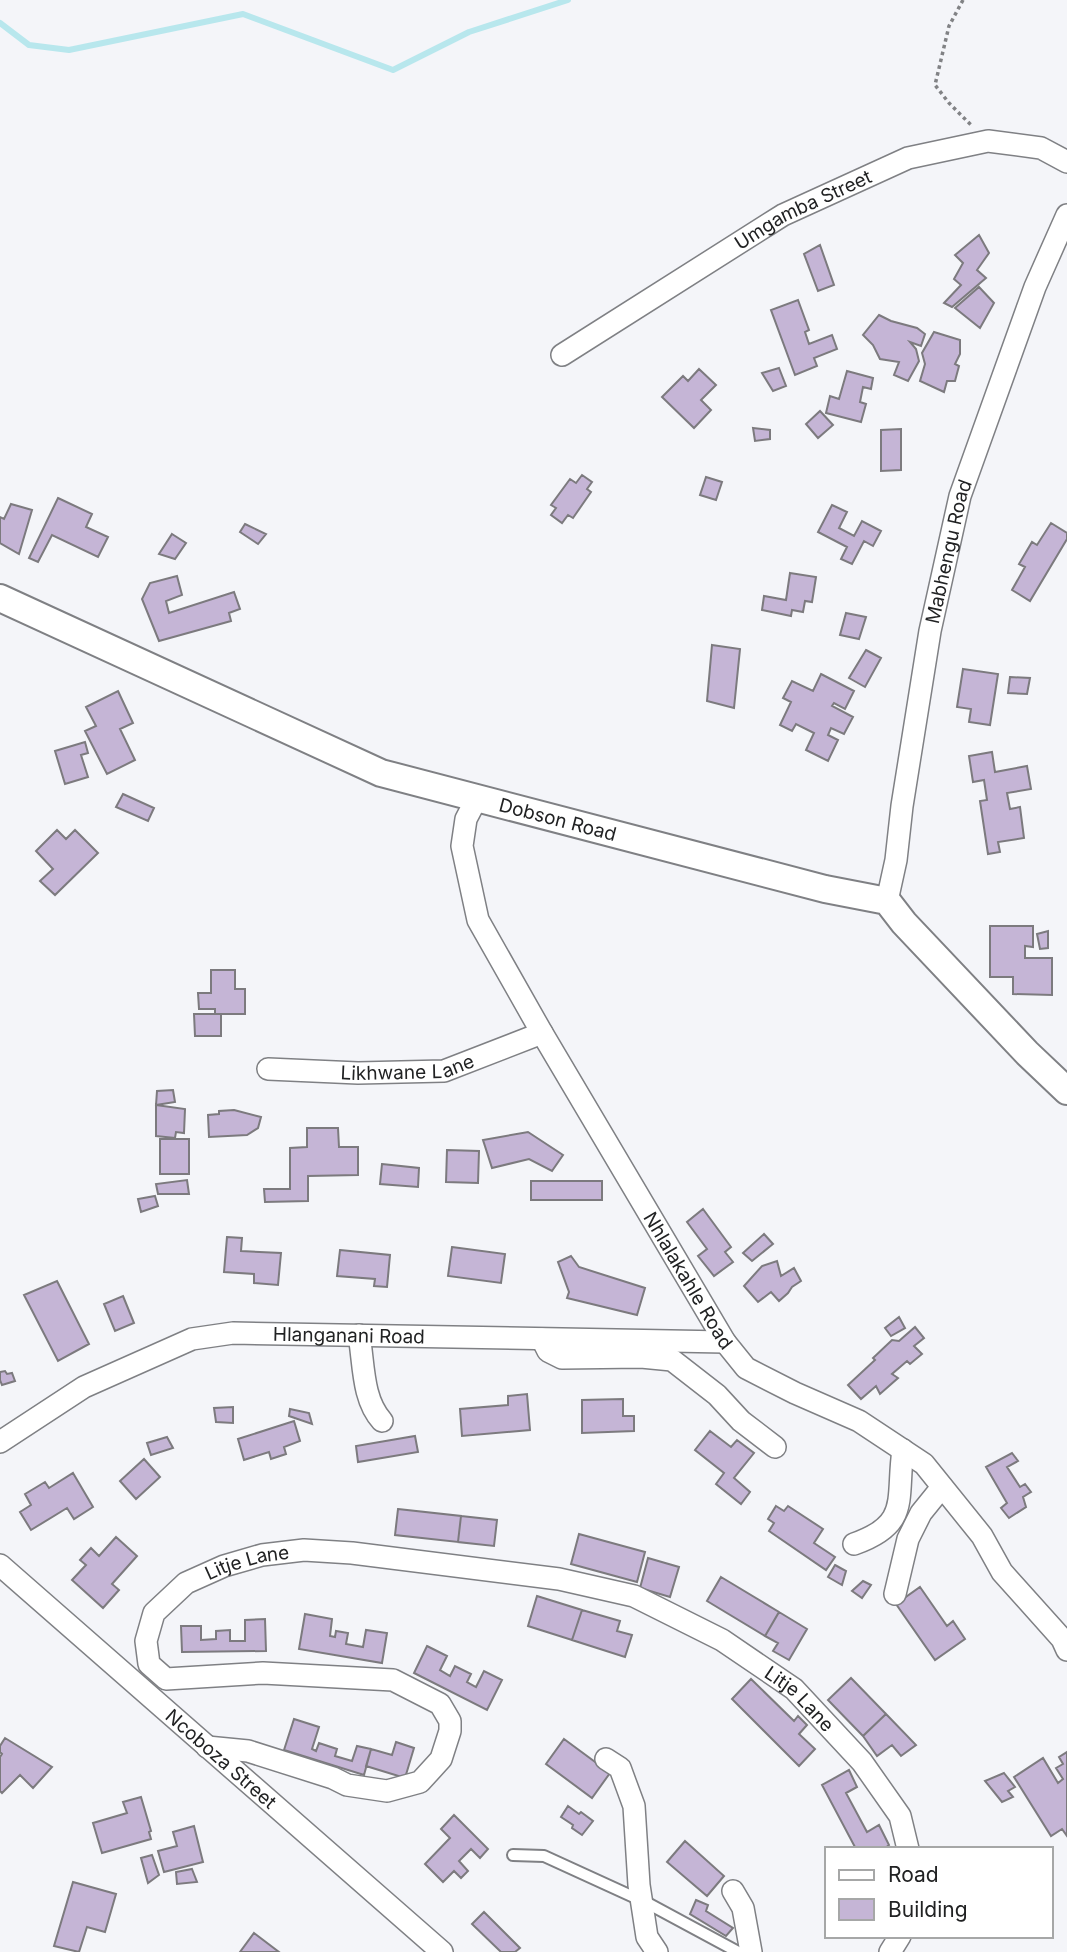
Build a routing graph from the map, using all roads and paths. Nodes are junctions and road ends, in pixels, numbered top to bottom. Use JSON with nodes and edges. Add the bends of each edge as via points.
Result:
{"nodes":[{"id":1,"x":963,"y":0,"type":"edge"},
{"id":2,"x":988,"y":141,"type":"junction"},
{"id":3,"x":1067,"y":162,"type":"edge"},
{"id":4,"x":1067,"y":215,"type":"edge"},
{"id":5,"x":562,"y":355,"type":"dead end"},
{"id":6,"x":0,"y":598,"type":"edge"},
{"id":7,"x":477,"y":798,"type":"junction"},
{"id":8,"x":887,"y":901,"type":"junction"},
{"id":9,"x":542,"y":1033,"type":"junction"},
{"id":10,"x":268,"y":1069,"type":"dead end"},
{"id":11,"x":1067,"y":1091,"type":"edge"},
{"id":12,"x":359,"y":1335,"type":"junction"},
{"id":13,"x":542,"y":1339,"type":"junction"},
{"id":14,"x":725,"y":1342,"type":"junction"},
{"id":15,"x":382,"y":1421,"type":"dead end"},
{"id":16,"x":0,"y":1442,"type":"edge"},
{"id":17,"x":775,"y":1447,"type":"dead end"},
{"id":18,"x":904,"y":1450,"type":"junction"},
{"id":19,"x":942,"y":1487,"type":"junction"},
{"id":20,"x":855,"y":1544,"type":"dead end"},
{"id":21,"x":0,"y":1566,"type":"edge"},
{"id":22,"x":895,"y":1594,"type":"dead end"},
{"id":23,"x":1067,"y":1650,"type":"edge"},
{"id":24,"x":207,"y":1747,"type":"junction"},
{"id":25,"x":606,"y":1759,"type":"dead end"},
{"id":26,"x":908,"y":1847,"type":"edge"},
{"id":27,"x":513,"y":1856,"type":"dead end"},
{"id":28,"x":733,"y":1891,"type":"dead end"},
{"id":29,"x":642,"y":1901,"type":"junction"},
{"id":30,"x":442,"y":1952,"type":"edge"},
{"id":31,"x":657,"y":1952,"type":"edge"},
{"id":32,"x":738,"y":1952,"type":"edge"},
{"id":33,"x":751,"y":1952,"type":"edge"}],
"edges":[{"from":1,"to":2,"type":"path","via":[[949,26],[936,85]]},
{"from":2,"to":3,"type":"street","name":"Umgamba Street","via":[[1041,148]]},
{"from":2,"to":5,"type":"street","name":"Umgamba Street","via":[[908,158],[783,215]]},
{"from":4,"to":8,"type":"street","name":"Mabhengu Road","via":[[1035,287],[960,496],[930,631]]},
{"from":6,"to":7,"type":"street","name":"Dobson Road","via":[[381,773]]},
{"from":7,"to":8,"type":"street","name":"Dobson Road"},
{"from":7,"to":9,"type":"street","name":"Nhlalakahle Road","via":[[466,819],[462,846],[478,920]]},
{"from":8,"to":11,"type":"street","via":[[1027,1054]]},
{"from":9,"to":10,"type":"street","name":"Likhwane Lane","via":[[444,1071]]},
{"from":9,"to":14,"type":"street","name":"Nhlalakahle Road"},
{"from":12,"to":13,"type":"street","name":"Hlanganani Road"},
{"from":12,"to":15,"type":"street","via":[[367,1391],[373,1411]]},
{"from":12,"to":16,"type":"street","name":"Hlanganani Road","via":[[233,1333],[191,1339],[84,1387]]},
{"from":13,"to":14,"type":"street","name":"Hlanganani Road"},
{"from":13,"to":17,"type":"street","via":[[548,1351],[562,1358],[672,1360]]},
{"from":14,"to":18,"type":"street","name":"Nhlalakahle Road","via":[[746,1368],[859,1421]]},
{"from":18,"to":19,"type":"street","name":"Nhlalakahle Road","via":[[924,1464]]},
{"from":18,"to":20,"type":"street","via":[[899,1503],[891,1523]]},
{"from":19,"to":22,"type":"street","via":[[908,1539]]},
{"from":19,"to":23,"type":"street","name":"Nhlalakahle Road","via":[[982,1536],[1002,1572]]},
{"from":21,"to":24,"type":"street","name":"Ncoboza Street"},
{"from":24,"to":26,"type":"street","name":"Litje Lane","via":[[248,1751],[346,1785],[387,1791],[421,1782],[441,1759],[450,1721],[440,1704],[393,1679],[263,1673],[166,1679],[149,1664],[146,1641],[154,1612],[186,1584],[262,1555],[304,1550],[559,1580],[634,1596],[722,1640],[794,1689],[862,1762],[900,1816]]},
{"from":24,"to":30,"type":"street","name":"Ncoboza Street"},
{"from":25,"to":29,"type":"street","via":[[620,1768],[634,1806]]},
{"from":27,"to":29,"type":"lane","via":[[544,1856]]},
{"from":28,"to":33,"type":"street","via":[[743,1908]]},
{"from":29,"to":31,"type":"street","via":[[647,1937]]},
{"from":29,"to":32,"type":"lane"}]}
